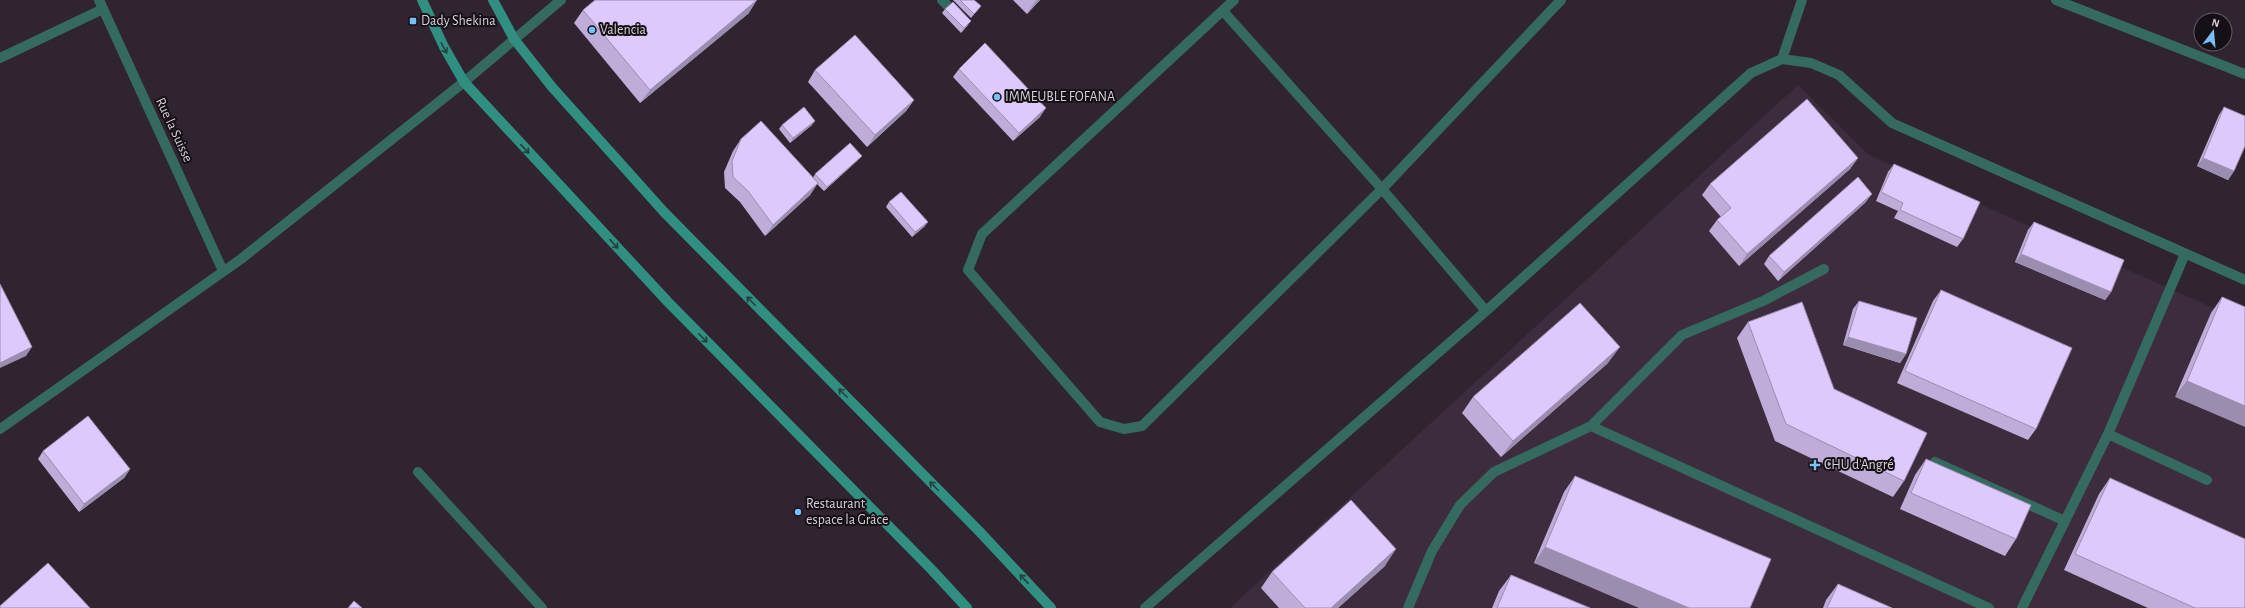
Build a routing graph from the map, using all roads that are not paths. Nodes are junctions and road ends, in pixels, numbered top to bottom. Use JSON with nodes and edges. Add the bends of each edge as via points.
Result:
{"nodes":[{"id":1,"x":422,"y":0,"type":"edge"},
{"id":2,"x":493,"y":0,"type":"edge"},
{"id":3,"x":561,"y":0,"type":"edge"},
{"id":4,"x":1234,"y":0,"type":"edge"},
{"id":5,"x":1561,"y":0,"type":"edge"},
{"id":6,"x":1802,"y":0,"type":"edge"},
{"id":7,"x":2056,"y":0,"type":"edge"},
{"id":8,"x":101,"y":5,"type":"edge"},
{"id":9,"x":1222,"y":11,"type":"junction"},
{"id":10,"x":514,"y":39,"type":"junction"},
{"id":11,"x":0,"y":58,"type":"edge"},
{"id":12,"x":1782,"y":59,"type":"junction"},
{"id":13,"x":2245,"y":74,"type":"edge"},
{"id":14,"x":464,"y":82,"type":"junction"},
{"id":15,"x":1382,"y":189,"type":"junction"},
{"id":16,"x":2185,"y":254,"type":"junction"},
{"id":17,"x":1824,"y":269,"type":"dead end"},
{"id":18,"x":223,"y":271,"type":"junction"},
{"id":19,"x":2245,"y":280,"type":"edge"},
{"id":20,"x":1486,"y":311,"type":"junction"},
{"id":21,"x":1591,"y":426,"type":"junction"},
{"id":22,"x":0,"y":429,"type":"edge"},
{"id":23,"x":2108,"y":434,"type":"junction"},
{"id":24,"x":1935,"y":462,"type":"edge"},
{"id":25,"x":418,"y":472,"type":"dead end"},
{"id":26,"x":2207,"y":480,"type":"dead end"},
{"id":27,"x":2065,"y":521,"type":"junction"},
{"id":28,"x":542,"y":608,"type":"edge"},
{"id":29,"x":967,"y":608,"type":"edge"},
{"id":30,"x":1051,"y":608,"type":"edge"},
{"id":31,"x":1145,"y":608,"type":"edge"},
{"id":32,"x":1408,"y":608,"type":"edge"},
{"id":33,"x":1989,"y":608,"type":"edge"},
{"id":34,"x":2022,"y":608,"type":"edge"}],
"edges":[{"from":1,"to":14,"type":"main road","one_way":true},
{"from":2,"to":10,"type":"main road"},
{"from":3,"to":10,"type":"street"},
{"from":4,"to":9,"type":"street"},
{"from":5,"to":15,"type":"street"},
{"from":6,"to":12,"type":"street"},
{"from":7,"to":13,"type":"street"},
{"from":8,"to":11,"type":"street"},
{"from":8,"to":18,"type":"street","name":"Rue la Suisse"},
{"from":9,"to":15,"type":"street"},
{"from":9,"to":15,"type":"street","via":[[982,234],[968,270],[1100,422],[1124,429],[1142,426]]},
{"from":10,"to":14,"type":"street"},
{"from":30,"to":10,"type":"main road","one_way":true,"via":[[979,531],[664,212],[552,87]]},
{"from":12,"to":16,"type":"street","via":[[1811,63],[1839,75],[1892,123]]},
{"from":12,"to":20,"type":"street","via":[[1751,73]]},
{"from":14,"to":18,"type":"street"},
{"from":14,"to":29,"type":"main road","one_way":true,"via":[[668,302]]},
{"from":15,"to":20,"type":"street"},
{"from":16,"to":19,"type":"street"},
{"from":16,"to":23,"type":"street"},
{"from":17,"to":21,"type":"street","via":[[1763,301],[1682,335]]},
{"from":18,"to":22,"type":"street"},
{"from":20,"to":31,"type":"street"},
{"from":21,"to":32,"type":"street","via":[[1494,472],[1460,505],[1432,551]]},
{"from":21,"to":33,"type":"street"},
{"from":23,"to":26,"type":"street"},
{"from":23,"to":27,"type":"street"},
{"from":24,"to":27,"type":"street"},
{"from":25,"to":28,"type":"street"},
{"from":27,"to":34,"type":"street"}]}
